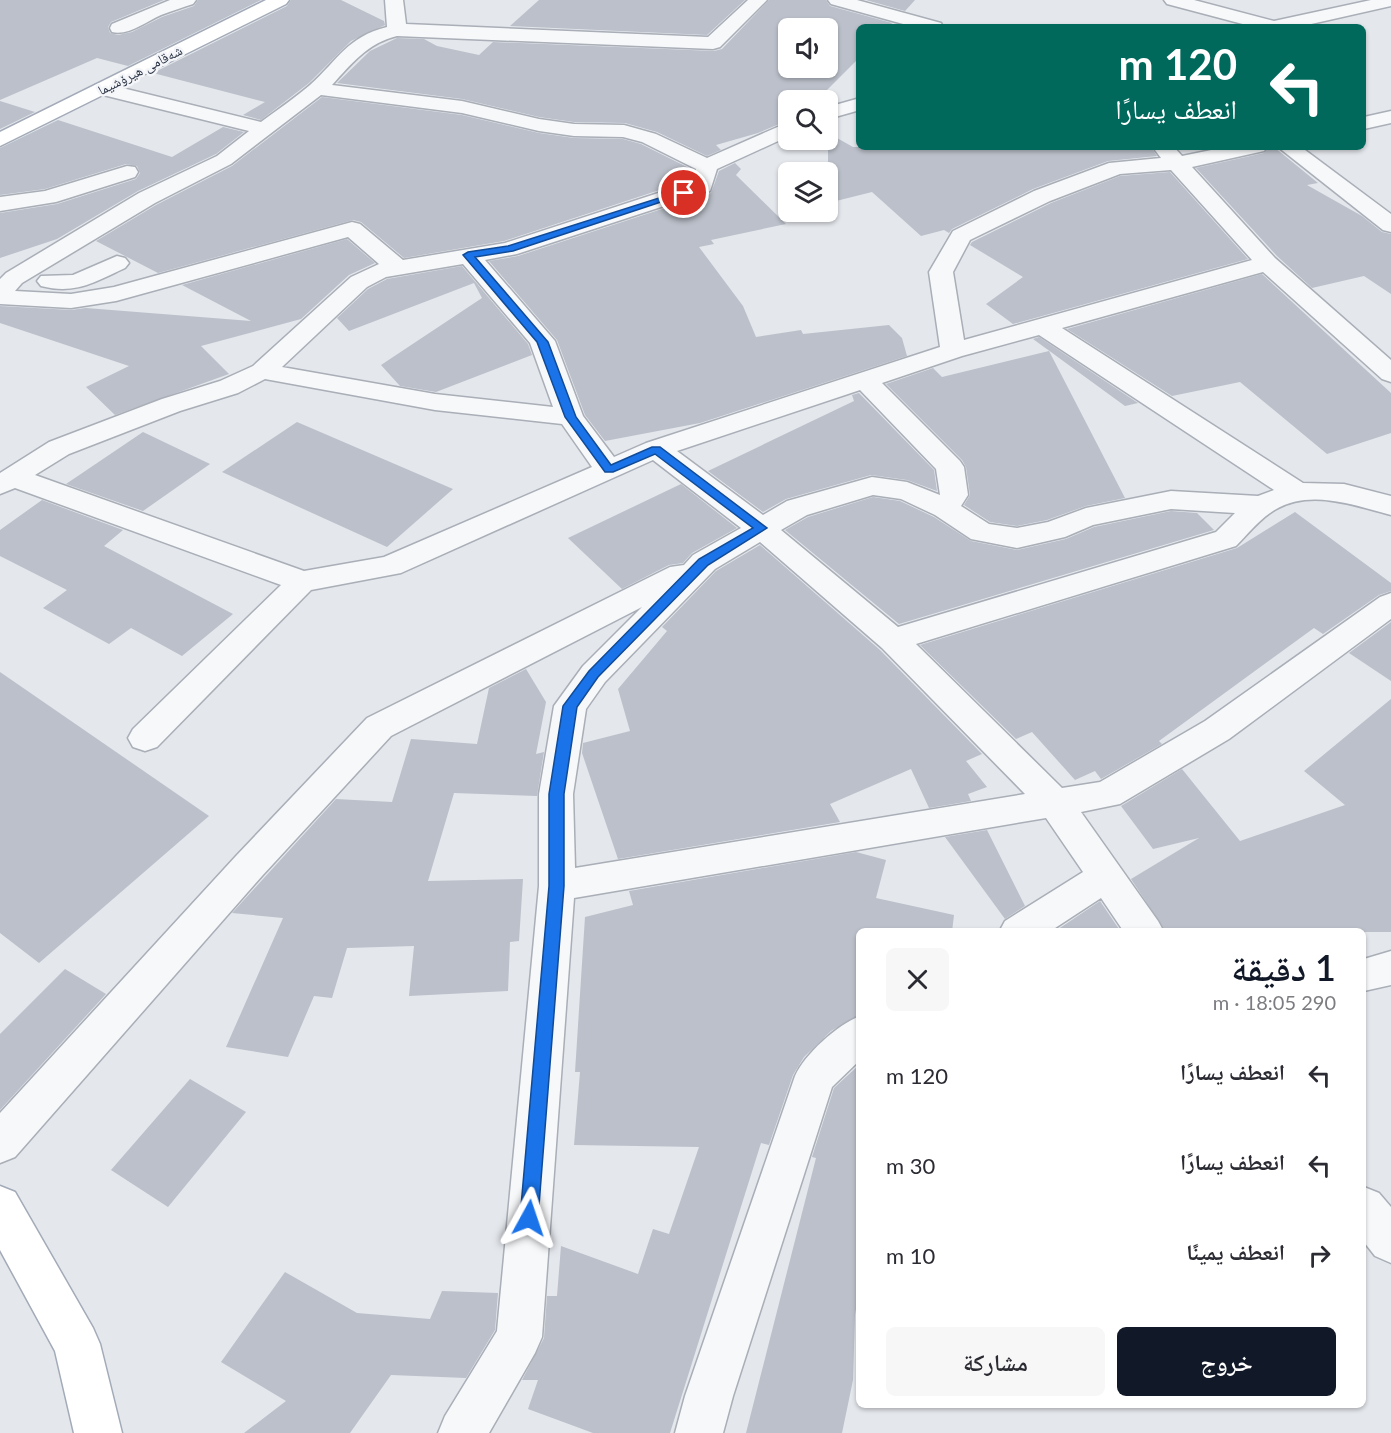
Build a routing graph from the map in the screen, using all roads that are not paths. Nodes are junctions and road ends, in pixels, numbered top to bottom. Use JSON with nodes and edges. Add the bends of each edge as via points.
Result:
{"nodes":[{"id":1,"x":187,"y":0,"type":"edge"},
{"id":2,"x":280,"y":0,"type":"edge"},
{"id":3,"x":394,"y":0,"type":"edge"},
{"id":4,"x":758,"y":0,"type":"edge"},
{"id":5,"x":837,"y":0,"type":"edge"},
{"id":6,"x":907,"y":0,"type":"edge"},
{"id":7,"x":1173,"y":0,"type":"edge"},
{"id":8,"x":1391,"y":1,"type":"edge"},
{"id":9,"x":884,"y":13,"type":"junction"},
{"id":10,"x":923,"y":24,"type":"edge"},
{"id":11,"x":1263,"y":24,"type":"edge"},
{"id":12,"x":1288,"y":24,"type":"edge"},
{"id":13,"x":119,"y":28,"type":"dead end"},
{"id":14,"x":397,"y":30,"type":"junction"},
{"id":15,"x":102,"y":89,"type":"junction"},
{"id":16,"x":317,"y":89,"type":"junction"},
{"id":17,"x":856,"y":105,"type":"edge"},
{"id":18,"x":838,"y":110,"type":"edge"},
{"id":19,"x":1391,"y":117,"type":"edge"},
{"id":20,"x":1366,"y":123,"type":"edge"},
{"id":21,"x":267,"y":129,"type":"junction"},
{"id":22,"x":778,"y":133,"type":"edge"},
{"id":23,"x":0,"y":140,"type":"edge"},
{"id":24,"x":1165,"y":150,"type":"edge"},
{"id":25,"x":1242,"y":150,"type":"edge"},
{"id":26,"x":1292,"y":150,"type":"edge"},
{"id":27,"x":1179,"y":163,"type":"junction"},
{"id":28,"x":707,"y":166,"type":"junction"},
{"id":29,"x":127,"y":172,"type":"dead end"},
{"id":30,"x":0,"y":204,"type":"edge"},
{"id":31,"x":1391,"y":225,"type":"edge"},
{"id":32,"x":468,"y":255,"type":"junction"},
{"id":33,"x":117,"y":263,"type":"dead end"},
{"id":34,"x":1267,"y":263,"type":"junction"},
{"id":35,"x":397,"y":267,"type":"junction"},
{"id":36,"x":5,"y":289,"type":"edge"},
{"id":37,"x":1041,"y":325,"type":"junction"},
{"id":38,"x":953,"y":351,"type":"junction"},
{"id":39,"x":262,"y":371,"type":"junction"},
{"id":40,"x":1391,"y":374,"type":"edge"},
{"id":41,"x":866,"y":381,"type":"junction"},
{"id":42,"x":570,"y":417,"type":"junction"},
{"id":43,"x":656,"y":449,"type":"junction"},
{"id":44,"x":609,"y":470,"type":"junction"},
{"id":45,"x":6,"y":481,"type":"edge"},
{"id":46,"x":1298,"y":493,"type":"junction"},
{"id":47,"x":1263,"y":505,"type":"junction"},
{"id":48,"x":1391,"y":506,"type":"edge"},
{"id":49,"x":945,"y":508,"type":"junction"},
{"id":50,"x":761,"y":528,"type":"junction"},
{"id":51,"x":704,"y":562,"type":"junction"},
{"id":52,"x":302,"y":582,"type":"junction"},
{"id":53,"x":1391,"y":604,"type":"edge"},
{"id":54,"x":893,"y":640,"type":"junction"},
{"id":55,"x":145,"y":738,"type":"dead end"},
{"id":56,"x":1054,"y":802,"type":"junction"},
{"id":57,"x":1106,"y":876,"type":"junction"},
{"id":58,"x":557,"y":886,"type":"junction"},
{"id":59,"x":1024,"y":928,"type":"edge"},
{"id":60,"x":1142,"y":928,"type":"edge"},
{"id":61,"x":1391,"y":968,"type":"edge"},
{"id":62,"x":1366,"y":974,"type":"edge"},
{"id":63,"x":856,"y":1038,"type":"edge"},
{"id":64,"x":0,"y":1143,"type":"edge"},
{"id":65,"x":0,"y":1207,"type":"edge"},
{"id":66,"x":1366,"y":1210,"type":"edge"},
{"id":67,"x":1391,"y":1241,"type":"edge"},
{"id":68,"x":98,"y":1433,"type":"edge"},
{"id":69,"x":462,"y":1433,"type":"edge"},
{"id":70,"x":699,"y":1433,"type":"edge"}],
"edges":[{"from":1,"to":13,"type":"street"},
{"from":2,"to":15,"type":"main road","name":"شەقامی هیرۆشیما"},
{"from":3,"to":14,"type":"street"},
{"from":4,"to":14,"type":"street","via":[[713,42]]},
{"from":5,"to":9,"type":"street"},
{"from":6,"to":9,"type":"street"},
{"from":7,"to":11,"type":"street"},
{"from":8,"to":12,"type":"street"},
{"from":9,"to":10,"type":"street"},
{"from":14,"to":16,"type":"street","via":[[374,36],[355,49]]},
{"from":15,"to":21,"type":"street"},
{"from":15,"to":23,"type":"main road","name":"شەقامی هیرۆشیما"},
{"from":16,"to":21,"type":"street"},
{"from":16,"to":28,"type":"street","via":[[462,107],[574,130],[624,131],[649,138]]},
{"from":17,"to":18,"type":"street"},
{"from":19,"to":20,"type":"street"},
{"from":21,"to":36,"type":"street","via":[[224,160],[147,198]]},
{"from":22,"to":28,"type":"street"},
{"from":24,"to":27,"type":"street"},
{"from":25,"to":27,"type":"street"},
{"from":26,"to":31,"type":"street"},
{"from":27,"to":34,"type":"street"},
{"from":27,"to":38,"type":"street","via":[[1117,168],[1042,196],[961,236],[941,272]]},
{"from":28,"to":32,"type":"street","via":[[702,186],[509,249]]},
{"from":29,"to":30,"type":"street","via":[[52,196]]},
{"from":32,"to":35,"type":"street"},
{"from":32,"to":42,"type":"street","via":[[542,342]]},
{"from":33,"to":36,"type":"street","via":[[77,282]]},
{"from":34,"to":37,"type":"street"},
{"from":34,"to":40,"type":"street"},
{"from":35,"to":36,"type":"street","via":[[351,229],[116,294],[71,301]]},
{"from":35,"to":39,"type":"street","via":[[359,282]]},
{"from":37,"to":38,"type":"street"},
{"from":37,"to":46,"type":"street"},
{"from":38,"to":41,"type":"street"},
{"from":39,"to":42,"type":"street","via":[[435,402]]},
{"from":39,"to":45,"type":"street","via":[[59,448]]},
{"from":41,"to":43,"type":"street"},
{"from":41,"to":49,"type":"street","via":[[950,467],[954,495]]},
{"from":42,"to":44,"type":"street"},
{"from":43,"to":44,"type":"street"},
{"from":43,"to":50,"type":"street"},
{"from":44,"to":52,"type":"street","via":[[390,566]]},
{"from":45,"to":52,"type":"street"},
{"from":46,"to":47,"type":"street"},
{"from":46,"to":48,"type":"street","via":[[1339,491]]},
{"from":47,"to":49,"type":"street","via":[[1171,500],[1086,517],[1055,530],[1017,538],[981,532]]},
{"from":47,"to":54,"type":"street","via":[[1226,539]]},
{"from":49,"to":50,"type":"street","via":[[906,490],[872,486],[797,508]]},
{"from":50,"to":51,"type":"street"},
{"from":50,"to":54,"type":"street"},
{"from":51,"to":58,"type":"street","via":[[594,674],[570,706],[556,794]]},
{"from":51,"to":64,"type":"street","via":[[379,727]]},
{"from":52,"to":55,"type":"street"},
{"from":53,"to":56,"type":"street","via":[[1217,730],[1108,794]]},
{"from":54,"to":56,"type":"street"},
{"from":56,"to":57,"type":"street"},
{"from":56,"to":58,"type":"street"},
{"from":57,"to":59,"type":"street"},
{"from":57,"to":60,"type":"street"},
{"from":58,"to":69,"type":"street","via":[[519,1337]]},
{"from":61,"to":62,"type":"street"},
{"from":63,"to":70,"type":"street","via":[[815,1076]]},
{"from":65,"to":68,"type":"main road","via":[[77,1344]]},
{"from":66,"to":67,"type":"street"}]}
